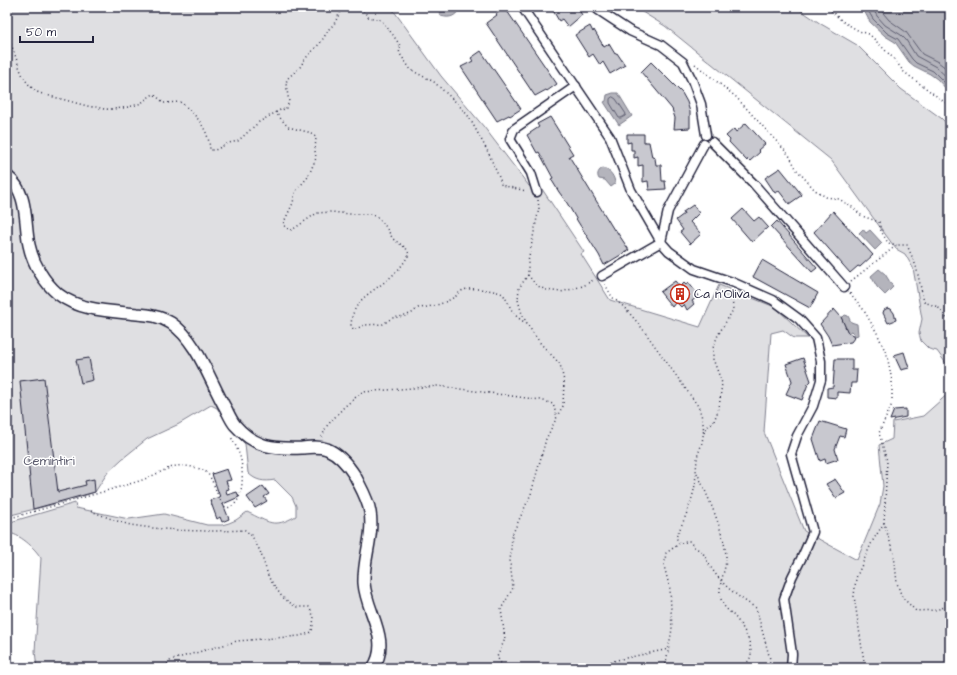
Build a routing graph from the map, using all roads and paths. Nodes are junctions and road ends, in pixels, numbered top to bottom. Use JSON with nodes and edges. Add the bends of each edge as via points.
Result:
{"nodes":[{"id":1,"x":522,"y":7,"type":"edge"},
{"id":2,"x":597,"y":7,"type":"edge"},
{"id":3,"x":820,"y":7,"type":"edge"},
{"id":4,"x":361,"y":8,"type":"edge"},
{"id":5,"x":7,"y":37,"type":"edge"},
{"id":6,"x":683,"y":62,"type":"junction"},
{"id":7,"x":576,"y":86,"type":"junction"},
{"id":8,"x":950,"y":106,"type":"edge"},
{"id":9,"x":275,"y":112,"type":"junction"},
{"id":10,"x":707,"y":140,"type":"junction"},
{"id":11,"x":7,"y":176,"type":"edge"},
{"id":12,"x":536,"y":192,"type":"junction"},
{"id":13,"x":661,"y":242,"type":"junction"},
{"id":14,"x":897,"y":245,"type":"junction"},
{"id":15,"x":528,"y":275,"type":"junction"},
{"id":16,"x":602,"y":276,"type":"junction"},
{"id":17,"x":730,"y":282,"type":"junction"},
{"id":18,"x":844,"y":287,"type":"junction"},
{"id":19,"x":526,"y":323,"type":"junction"},
{"id":20,"x":950,"y":323,"type":"edge"},
{"id":21,"x":557,"y":417,"type":"junction"},
{"id":22,"x":704,"y":433,"type":"junction"},
{"id":23,"x":230,"y":435,"type":"dead end"},
{"id":24,"x":317,"y":447,"type":"junction"},
{"id":25,"x":697,"y":472,"type":"junction"},
{"id":26,"x":91,"y":511,"type":"dead end"},
{"id":27,"x":7,"y":519,"type":"edge"},
{"id":28,"x":884,"y":523,"type":"junction"},
{"id":29,"x":679,"y":544,"type":"junction"},
{"id":30,"x":722,"y":582,"type":"junction"},
{"id":31,"x":950,"y":605,"type":"edge"},
{"id":32,"x":669,"y":649,"type":"junction"},
{"id":33,"x":164,"y":668,"type":"edge"},
{"id":34,"x":373,"y":668,"type":"edge"},
{"id":35,"x":504,"y":668,"type":"edge"},
{"id":36,"x":571,"y":668,"type":"edge"},
{"id":37,"x":665,"y":668,"type":"edge"},
{"id":38,"x":744,"y":668,"type":"edge"},
{"id":39,"x":769,"y":668,"type":"edge"},
{"id":40,"x":791,"y":668,"type":"edge"},
{"id":41,"x":864,"y":668,"type":"edge"}],
"edges":[{"from":1,"to":7,"type":"street"},
{"from":2,"to":6,"type":"street","via":[[630,31],[661,45]]},
{"from":3,"to":8,"type":"path","via":[[829,9],[842,21],[869,34],[904,72]]},
{"from":4,"to":9,"type":"path","via":[[342,9],[321,42],[287,79],[289,102],[285,110]]},
{"from":4,"to":12,"type":"path","via":[[368,16],[381,20],[401,47],[400,54],[411,70],[434,82],[458,104],[476,130],[501,185]]},
{"from":5,"to":9,"type":"path","via":[[18,66],[31,89],[91,108],[98,106],[110,109],[136,105],[154,94],[164,103],[180,102],[205,129],[210,150],[238,142],[259,122]]},
{"from":6,"to":10,"type":"street","via":[[700,104]]},
{"from":6,"to":14,"type":"path","via":[[692,62],[736,97],[789,155],[797,170],[815,190],[826,197],[840,199],[862,216],[879,222],[888,243]]},
{"from":7,"to":12,"type":"street","via":[[514,129],[510,139],[531,172]]},
{"from":7,"to":13,"type":"street","via":[[610,137],[631,190]]},
{"from":9,"to":19,"type":"path","via":[[288,127],[308,132],[316,138],[316,158],[308,177],[294,192],[293,203],[283,224],[286,228],[292,230],[317,213],[370,214],[384,224],[393,239],[406,248],[409,254],[398,270],[372,290],[355,309],[351,320],[354,330],[364,325],[383,324],[392,318],[412,313],[418,308],[442,304],[468,289],[497,291],[502,294],[517,318]]},
{"from":10,"to":13,"type":"street","via":[[668,211]]},
{"from":10,"to":18,"type":"street","via":[[754,184]]},
{"from":11,"to":24,"type":"main road","via":[[22,196],[29,246],[36,264],[44,278],[58,293],[70,302],[87,308],[156,316],[170,323],[181,332],[194,350],[234,424],[246,436],[258,444],[270,447]]},
{"from":12,"to":15,"type":"path","via":[[539,208],[528,262]]},
{"from":13,"to":16,"type":"street"},
{"from":13,"to":17,"type":"street","via":[[668,251],[694,269]]},
{"from":14,"to":18,"type":"path"},
{"from":14,"to":20,"type":"path","via":[[907,245],[916,266],[924,302],[938,307]]},
{"from":15,"to":16,"type":"path","via":[[536,285],[546,290],[561,292],[583,286]]},
{"from":15,"to":19,"type":"path","via":[[519,288],[518,300]]},
{"from":16,"to":22,"type":"path","via":[[612,297],[642,328],[698,406],[703,419]]},
{"from":17,"to":22,"type":"path","via":[[733,310],[713,348],[713,359],[722,383],[721,399],[714,421]]},
{"from":17,"to":40,"type":"street","via":[[773,300],[799,319],[816,338],[821,361],[820,380],[813,406],[797,436],[791,454],[813,532],[784,599],[792,654]]},
{"from":18,"to":28,"type":"path","via":[[863,309],[877,333],[887,355],[892,381],[892,404],[880,433],[887,461]]},
{"from":19,"to":21,"type":"path","via":[[560,364],[564,381],[563,406]]},
{"from":21,"to":24,"type":"path","via":[[553,404],[541,400],[438,386],[362,392],[326,427]]},
{"from":21,"to":35,"type":"path","via":[[546,439],[530,494],[512,535],[510,562],[513,588],[501,609],[505,639],[497,657]]},
{"from":22,"to":25,"type":"path"},
{"from":23,"to":27,"type":"path","via":[[241,460],[242,489],[238,501],[231,508],[226,508],[221,503],[208,473],[176,466],[146,479]]},
{"from":24,"to":34,"type":"main road","via":[[339,456],[365,493],[370,509],[372,520],[364,583],[380,637],[378,661]]},
{"from":25,"to":29,"type":"path","via":[[691,500],[676,537]]},
{"from":25,"to":30,"type":"path","via":[[711,504],[725,551]]},
{"from":26,"to":33,"type":"path","via":[[130,525],[174,529],[245,530],[252,536],[269,578],[282,597],[296,607],[309,608],[314,617],[312,632],[300,636],[237,641],[171,660]]},
{"from":28,"to":31,"type":"path","via":[[894,554],[897,583],[902,597],[916,611],[936,610]]},
{"from":28,"to":41,"type":"path","via":[[872,542],[856,578],[854,596]]},
{"from":29,"to":30,"type":"path","via":[[689,541],[695,548],[702,550],[708,564]]},
{"from":29,"to":32,"type":"path","via":[[666,553],[664,566],[670,589],[672,629]]},
{"from":30,"to":38,"type":"path","via":[[722,603],[738,620],[750,646],[751,656]]},
{"from":30,"to":39,"type":"path","via":[[756,608],[770,658]]},
{"from":32,"to":36,"type":"path","via":[[592,667]]},
{"from":32,"to":37,"type":"path"}]}
